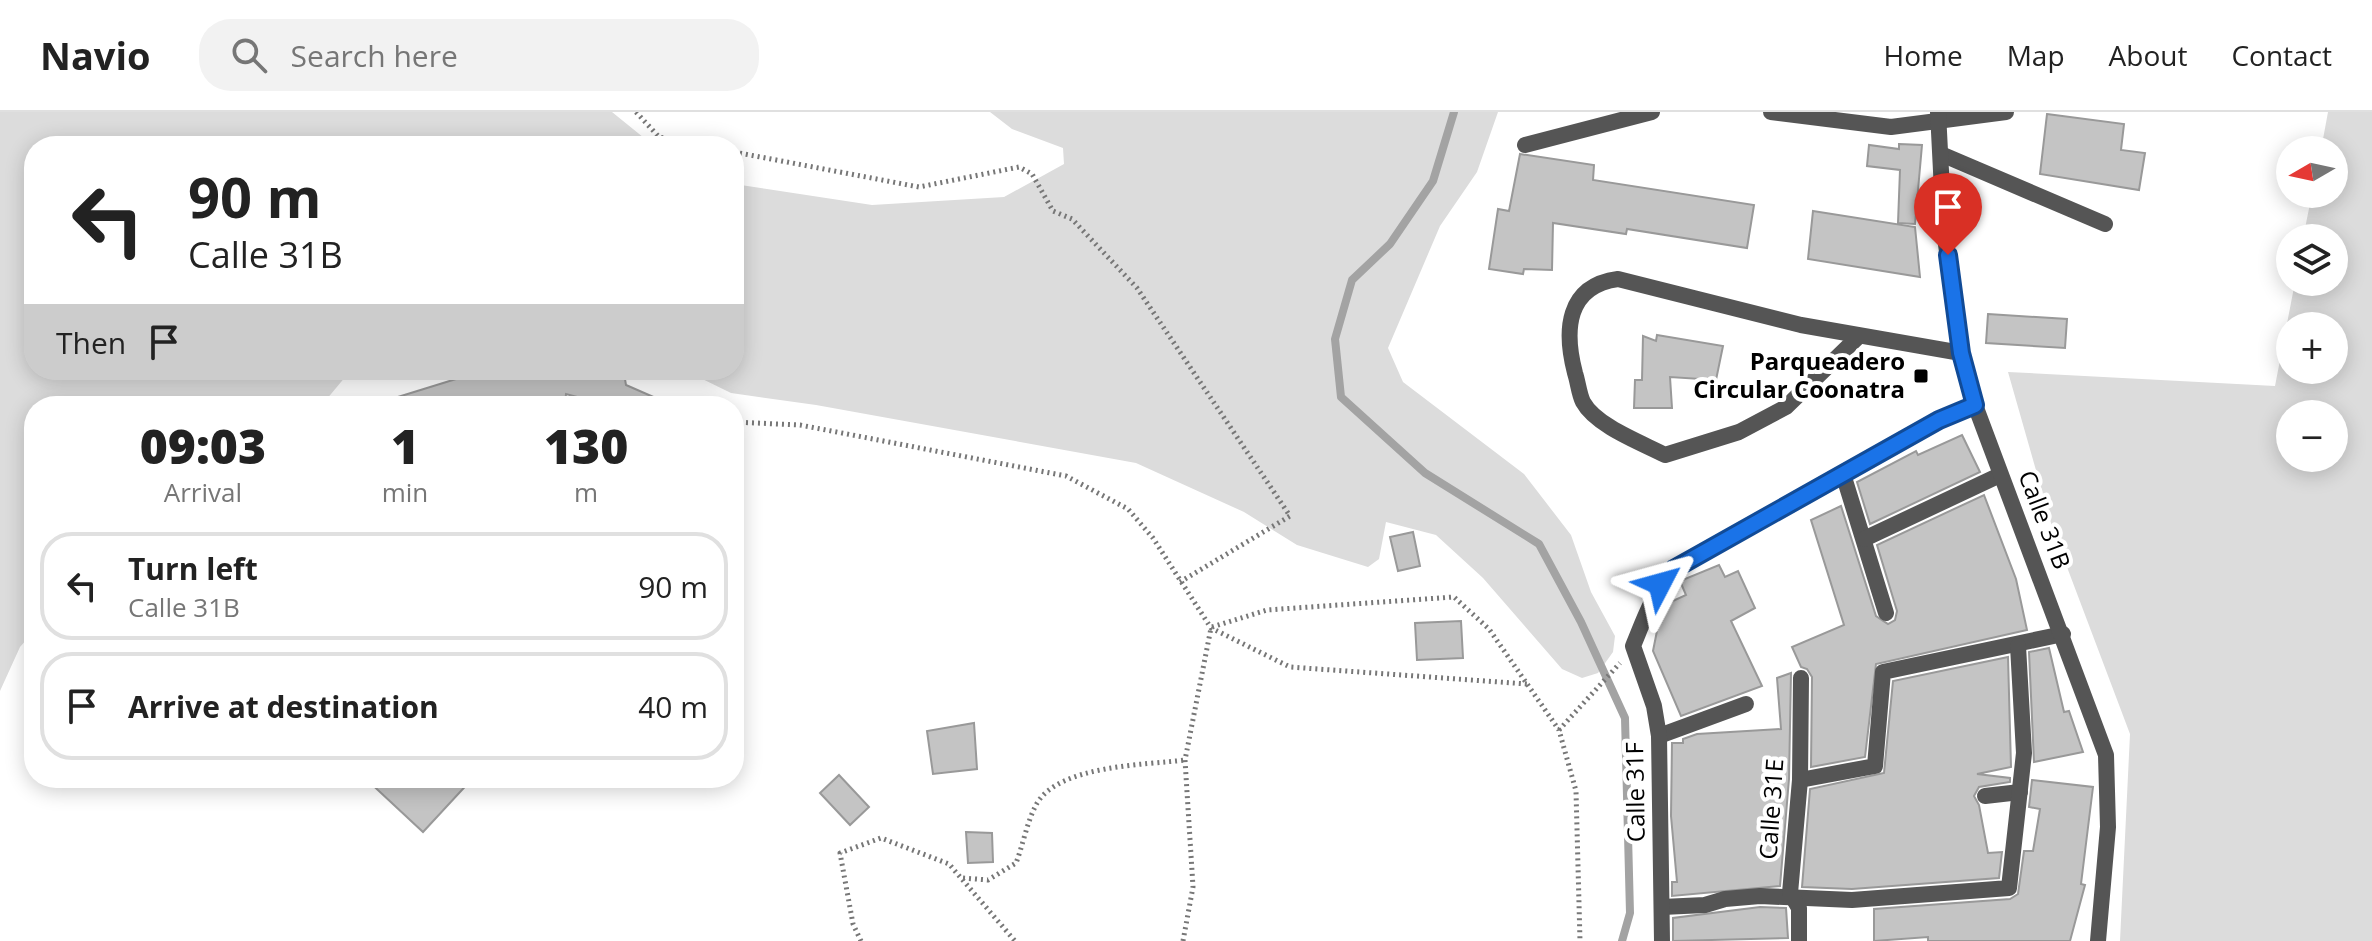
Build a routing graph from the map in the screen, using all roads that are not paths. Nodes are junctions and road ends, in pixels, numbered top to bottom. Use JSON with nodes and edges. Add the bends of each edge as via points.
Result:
{"nodes":[{"id":1,"x":1652,"y":112,"type":"edge"},
{"id":2,"x":1771,"y":112,"type":"edge"},
{"id":3,"x":2006,"y":112,"type":"edge"},
{"id":4,"x":1938,"y":116,"type":"edge"},
{"id":5,"x":1525,"y":145,"type":"dead end"},
{"id":6,"x":1941,"y":154,"type":"junction"},
{"id":7,"x":2105,"y":224,"type":"dead end"},
{"id":8,"x":1859,"y":336,"type":"junction"},
{"id":9,"x":1961,"y":353,"type":"junction"},
{"id":10,"x":1975,"y":405,"type":"junction"},
{"id":11,"x":1843,"y":474,"type":"junction"},
{"id":12,"x":2000,"y":475,"type":"junction"},
{"id":13,"x":1864,"y":539,"type":"junction"},
{"id":14,"x":1886,"y":613,"type":"dead end"},
{"id":15,"x":2063,"y":634,"type":"junction"},
{"id":16,"x":2018,"y":646,"type":"junction"},
{"id":17,"x":1801,"y":678,"type":"dead end"},
{"id":18,"x":1746,"y":704,"type":"dead end"},
{"id":19,"x":1659,"y":736,"type":"junction"},
{"id":20,"x":1800,"y":780,"type":"junction"},
{"id":21,"x":2020,"y":792,"type":"junction"},
{"id":22,"x":1985,"y":796,"type":"dead end"},
{"id":23,"x":1792,"y":898,"type":"junction"},
{"id":24,"x":1662,"y":907,"type":"junction"},
{"id":25,"x":1662,"y":941,"type":"edge"},
{"id":26,"x":1799,"y":941,"type":"edge"},
{"id":27,"x":2098,"y":941,"type":"edge"}],
"edges":[{"from":1,"to":5,"type":"street"},
{"from":2,"to":4,"type":"street","via":[[1891,127]]},
{"from":3,"to":4,"type":"street"},
{"from":4,"to":6,"type":"street","name":"Calle 31B"},
{"from":6,"to":7,"type":"street"},
{"from":6,"to":9,"type":"street","name":"Calle 31B","via":[[1944,230]]},
{"from":8,"to":8,"type":"street","via":[[1786,407],[1739,432],[1665,455],[1612,429],[1583,403],[1567,342],[1579,298],[1598,282],[1618,279]]},
{"from":8,"to":9,"type":"street"},
{"from":9,"to":10,"type":"street","name":"Calle 31B"},
{"from":10,"to":11,"type":"street"},
{"from":10,"to":12,"type":"street","name":"Calle 31B"},
{"from":11,"to":13,"type":"street"},
{"from":11,"to":19,"type":"street","name":"Calle 31F","via":[[1674,569],[1654,596],[1633,646]]},
{"from":12,"to":13,"type":"street"},
{"from":12,"to":15,"type":"street","name":"Calle 31B"},
{"from":13,"to":14,"type":"street"},
{"from":15,"to":16,"type":"street"},
{"from":15,"to":27,"type":"street","name":"Calle 31B","via":[[2100,736],[2109,778]]},
{"from":16,"to":20,"type":"street","via":[[1883,672],[1875,766]]},
{"from":16,"to":21,"type":"street","via":[[2024,753]]},
{"from":17,"to":20,"type":"street","name":"Calle 31E"},
{"from":18,"to":19,"type":"street"},
{"from":19,"to":24,"type":"street","name":"Calle 31F"},
{"from":20,"to":23,"type":"street","name":"Calle 31E"},
{"from":21,"to":22,"type":"street"},
{"from":21,"to":23,"type":"street","via":[[2009,888],[1852,900]]},
{"from":23,"to":24,"type":"street"},
{"from":23,"to":26,"type":"street","name":"Calle 31E","via":[[1799,908]]},
{"from":24,"to":25,"type":"street","name":"Calle 31F"}]}
